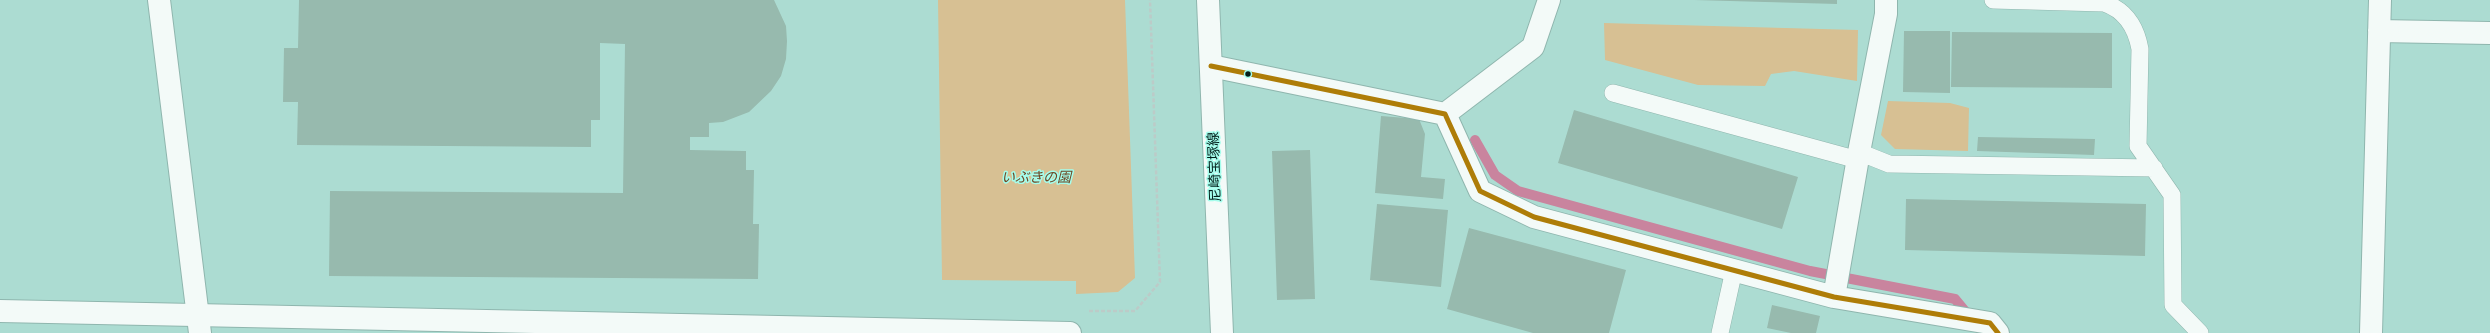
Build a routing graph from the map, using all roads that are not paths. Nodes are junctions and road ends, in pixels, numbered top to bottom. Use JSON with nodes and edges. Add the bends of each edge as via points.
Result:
{"nodes":[{"id":1,"x":159,"y":0,"type":"edge"},
{"id":2,"x":1208,"y":0,"type":"edge"},
{"id":3,"x":1549,"y":0,"type":"edge"},
{"id":4,"x":1886,"y":0,"type":"edge"},
{"id":5,"x":1993,"y":0,"type":"edge"},
{"id":6,"x":2380,"y":0,"type":"edge"},
{"id":7,"x":2379,"y":31,"type":"junction"},
{"id":8,"x":2490,"y":33,"type":"edge"},
{"id":9,"x":1211,"y":66,"type":"junction"},
{"id":10,"x":1613,"y":93,"type":"dead end"},
{"id":11,"x":1445,"y":114,"type":"junction"},
{"id":12,"x":1858,"y":156,"type":"junction"},
{"id":13,"x":2154,"y":168,"type":"junction"},
{"id":14,"x":1734,"y":270,"type":"junction"},
{"id":15,"x":1834,"y":297,"type":"junction"},
{"id":16,"x":0,"y":311,"type":"edge"},
{"id":17,"x":198,"y":324,"type":"edge"},
{"id":18,"x":680,"y":329,"type":"edge"},
{"id":19,"x":1070,"y":333,"type":"edge"},
{"id":20,"x":1222,"y":333,"type":"edge"},
{"id":21,"x":1720,"y":333,"type":"edge"},
{"id":22,"x":1998,"y":333,"type":"edge"},
{"id":23,"x":2200,"y":333,"type":"edge"},
{"id":24,"x":2371,"y":333,"type":"edge"}],
"edges":[{"from":1,"to":17,"type":"street"},
{"from":2,"to":9,"type":"street","name":"尼崎宝塚線"},
{"from":3,"to":11,"type":"street","via":[[1533,47]]},
{"from":4,"to":12,"type":"street","via":[[1886,14]]},
{"from":5,"to":13,"type":"lane","via":[[2104,3],[2118,8],[2138,37],[2138,146]]},
{"from":6,"to":7,"type":"street"},
{"from":7,"to":8,"type":"street"},
{"from":7,"to":24,"type":"street"},
{"from":9,"to":11,"type":"street"},
{"from":9,"to":20,"type":"street","name":"尼崎宝塚線"},
{"from":10,"to":12,"type":"lane"},
{"from":11,"to":14,"type":"street","via":[[1480,191],[1534,217]]},
{"from":12,"to":13,"type":"lane","via":[[1889,164]]},
{"from":12,"to":15,"type":"street"},
{"from":13,"to":23,"type":"lane","via":[[2172,195],[2172,305]]},
{"from":14,"to":15,"type":"street"},
{"from":14,"to":21,"type":"lane"},
{"from":15,"to":22,"type":"street","via":[[1990,323]]},
{"from":16,"to":17,"type":"street"},
{"from":17,"to":18,"type":"street"},
{"from":18,"to":19,"type":"street"}]}
